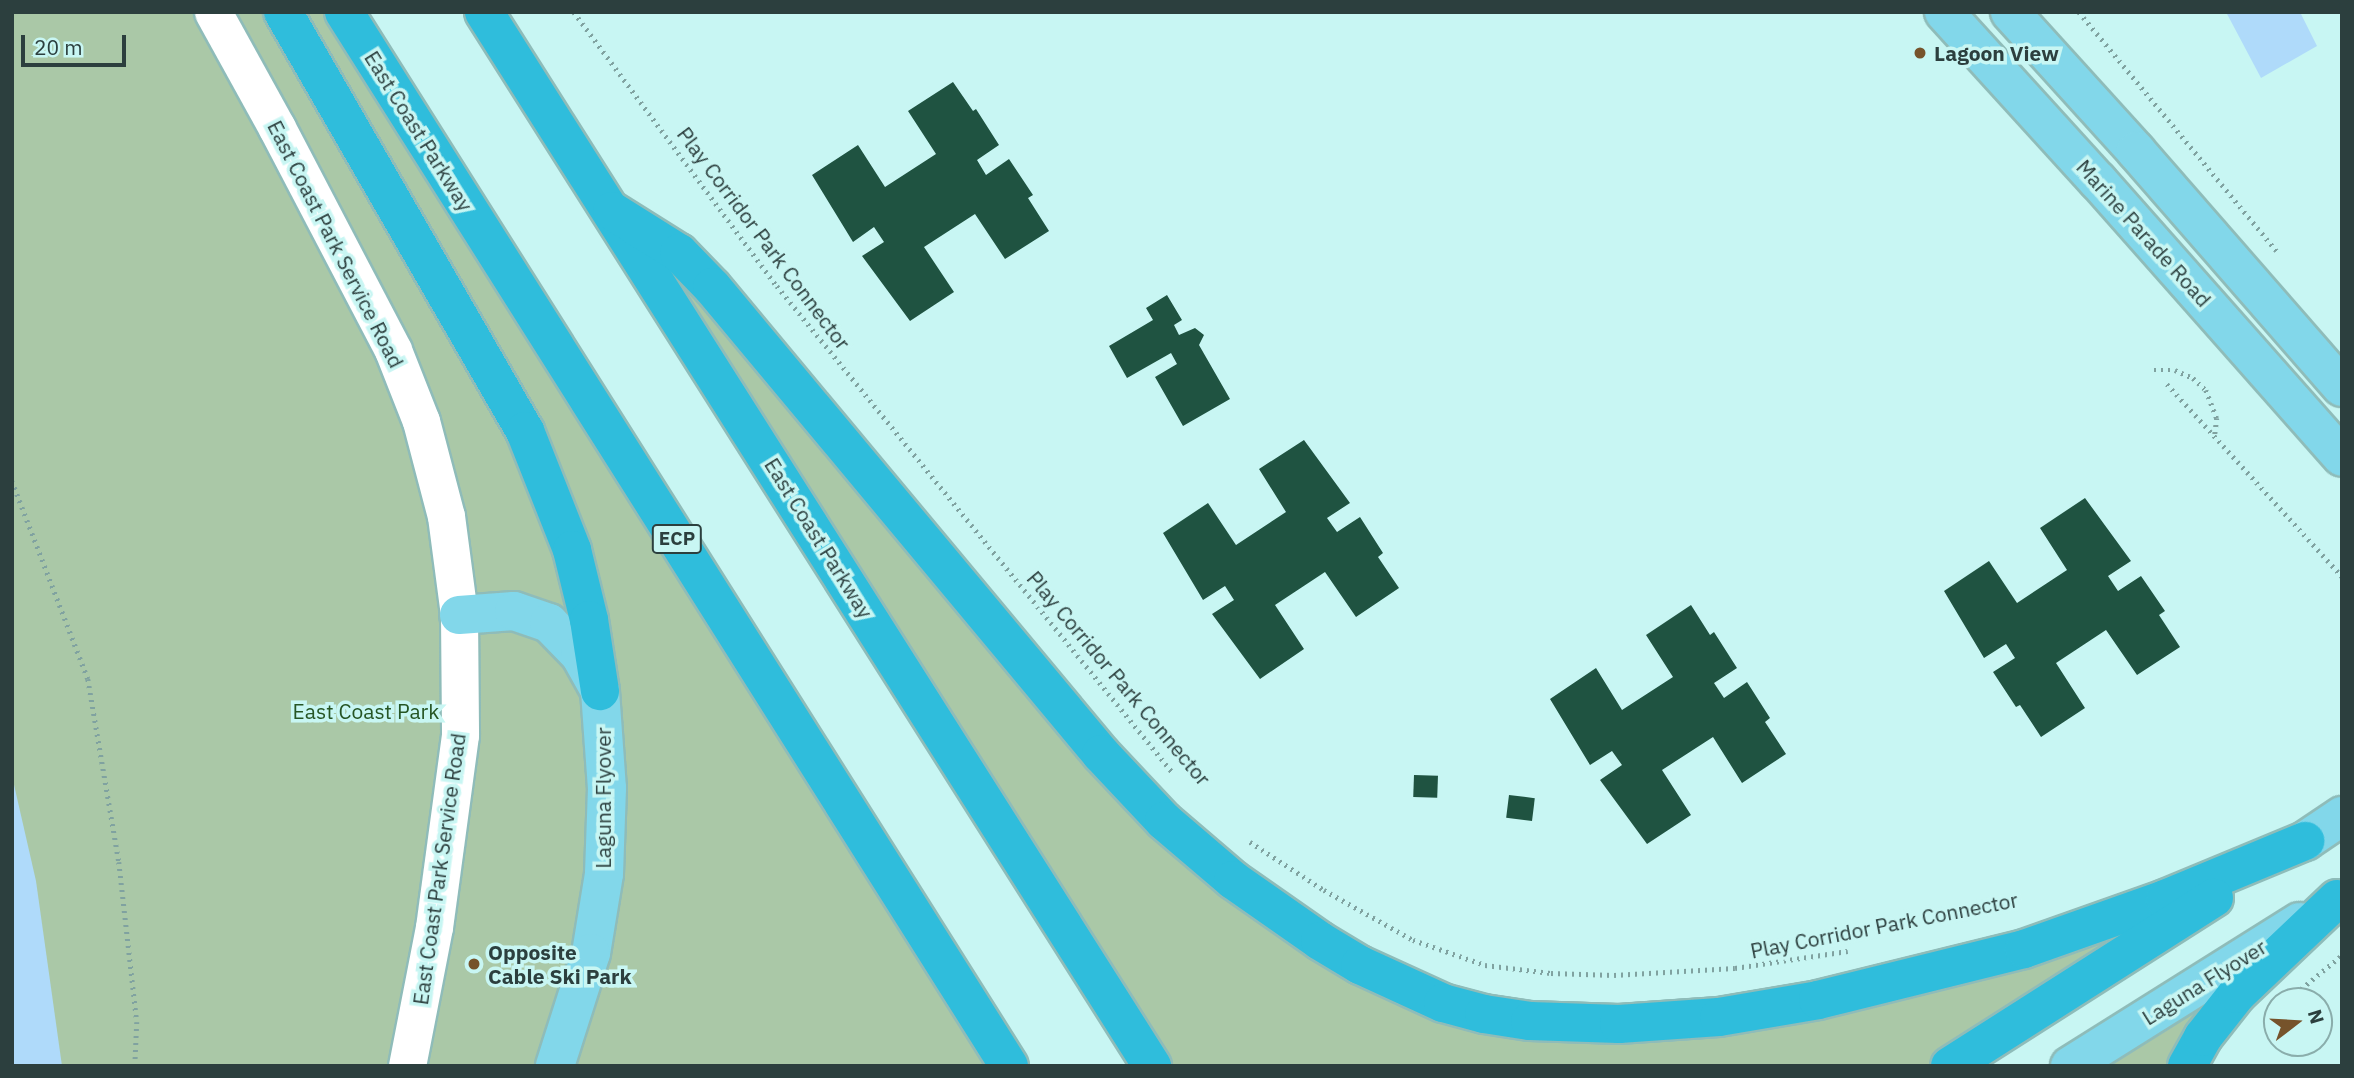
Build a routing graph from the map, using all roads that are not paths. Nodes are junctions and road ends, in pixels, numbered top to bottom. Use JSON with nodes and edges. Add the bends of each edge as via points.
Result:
{"nodes":[{"id":1,"x":213,"y":12,"type":"edge"},
{"id":2,"x":283,"y":12,"type":"edge"},
{"id":3,"x":344,"y":12,"type":"edge"},
{"id":4,"x":484,"y":12,"type":"edge"},
{"id":5,"x":1944,"y":12,"type":"edge"},
{"id":6,"x":2010,"y":12,"type":"edge"},
{"id":7,"x":612,"y":211,"type":"junction"},
{"id":8,"x":2342,"y":387,"type":"edge"},
{"id":9,"x":2342,"y":457,"type":"edge"},
{"id":10,"x":459,"y":615,"type":"junction"},
{"id":11,"x":600,"y":691,"type":"junction"},
{"id":12,"x":2342,"y":817,"type":"edge"},
{"id":13,"x":2305,"y":841,"type":"junction"},
{"id":14,"x":2339,"y":897,"type":"edge"},
{"id":15,"x":407,"y":1066,"type":"edge"},
{"id":16,"x":555,"y":1066,"type":"edge"},
{"id":17,"x":1009,"y":1066,"type":"edge"},
{"id":18,"x":1152,"y":1066,"type":"edge"},
{"id":19,"x":1950,"y":1066,"type":"edge"},
{"id":20,"x":2070,"y":1066,"type":"edge"},
{"id":21,"x":2187,"y":1066,"type":"edge"}],
"edges":[{"from":1,"to":10,"type":"street","name":"East Coast Park Service Road","via":[[359,282],[397,362],[435,467]]},
{"from":2,"to":11,"type":"highway","via":[[525,431],[572,550]]},
{"from":3,"to":17,"type":"highway","name":"East Coast Parkway","number":"ECP"},
{"from":4,"to":7,"type":"highway","name":"East Coast Parkway"},
{"from":5,"to":9,"type":"main road","name":"Marine Parade Road"},
{"from":6,"to":8,"type":"main road"},
{"from":7,"to":13,"type":"highway","via":[[679,253],[712,287],[1092,743],[1164,821],[1233,880],[1320,941],[1369,970],[1443,1003],[1530,1021],[1619,1024],[1719,1017],[1796,1004],[2024,950]]},
{"from":7,"to":18,"type":"highway","name":"East Coast Parkway"},
{"from":10,"to":11,"type":"main road","via":[[514,611],[549,623],[576,649]]},
{"from":10,"to":15,"type":"street","name":"East Coast Park Service Road","via":[[457,765],[434,927]]},
{"from":11,"to":16,"type":"main road","name":"Laguna Flyover","via":[[607,788],[604,874],[592,953]]},
{"from":12,"to":13,"type":"main road"},
{"from":13,"to":19,"type":"highway"},
{"from":14,"to":20,"type":"main road","name":"Laguna Flyover"},
{"from":14,"to":21,"type":"highway","via":[[2237,995],[2203,1037]]}]}
